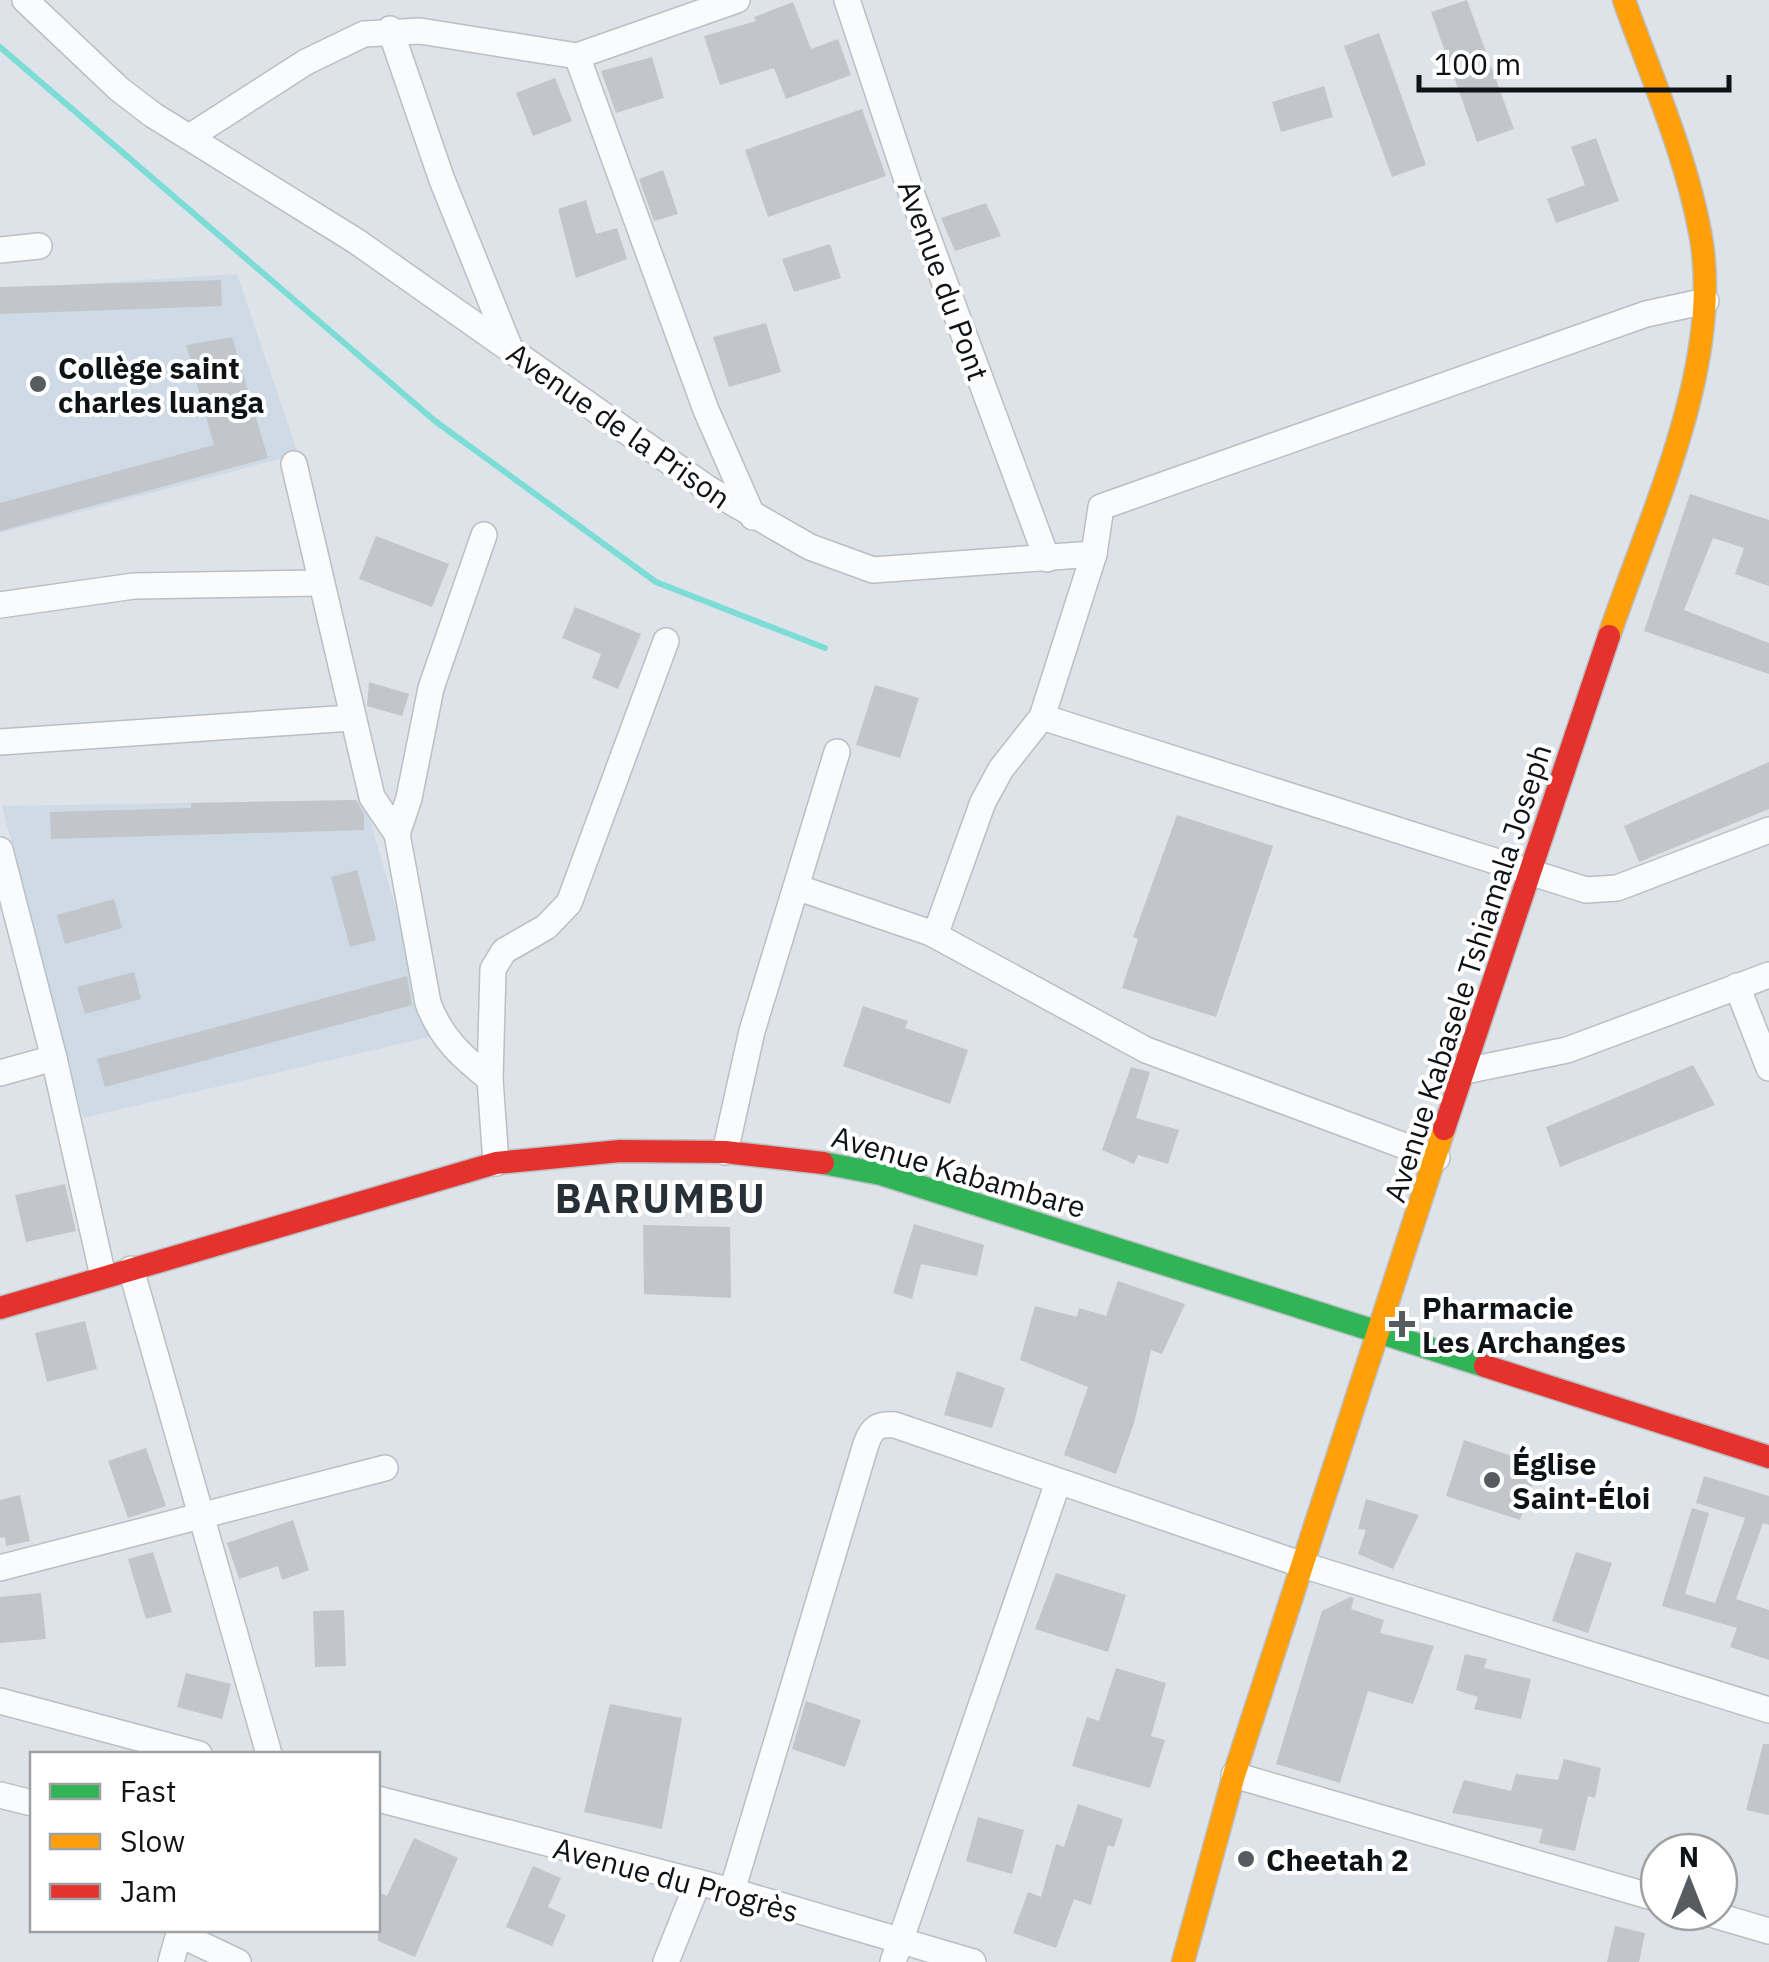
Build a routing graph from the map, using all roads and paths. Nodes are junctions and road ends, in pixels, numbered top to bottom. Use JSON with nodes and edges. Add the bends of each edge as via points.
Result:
{"nodes":[{"id":1,"x":25,"y":0,"type":"edge"},
{"id":2,"x":737,"y":0,"type":"edge"},
{"id":3,"x":847,"y":0,"type":"edge"},
{"id":4,"x":1624,"y":0,"type":"edge"},
{"id":5,"x":390,"y":29,"type":"junction"},
{"id":6,"x":578,"y":56,"type":"junction"},
{"id":7,"x":191,"y":136,"type":"junction"},
{"id":8,"x":39,"y":246,"type":"dead end"},
{"id":9,"x":0,"y":250,"type":"edge"},
{"id":10,"x":1706,"y":301,"type":"junction"},
{"id":11,"x":511,"y":350,"type":"junction"},
{"id":12,"x":294,"y":464,"type":"dead end"},
{"id":13,"x":753,"y":517,"type":"junction"},
{"id":14,"x":484,"y":535,"type":"dead end"},
{"id":15,"x":1094,"y":554,"type":"junction"},
{"id":16,"x":1047,"y":559,"type":"junction"},
{"id":17,"x":320,"y":583,"type":"junction"},
{"id":18,"x":0,"y":605,"type":"edge"},
{"id":19,"x":666,"y":641,"type":"dead end"},
{"id":20,"x":1042,"y":717,"type":"junction"},
{"id":21,"x":351,"y":718,"type":"junction"},
{"id":22,"x":0,"y":742,"type":"edge"},
{"id":23,"x":836,"y":752,"type":"dead end"},
{"id":24,"x":1769,"y":830,"type":"edge"},
{"id":25,"x":397,"y":834,"type":"junction"},
{"id":26,"x":0,"y":850,"type":"edge"},
{"id":27,"x":1527,"y":874,"type":"junction"},
{"id":28,"x":799,"y":888,"type":"junction"},
{"id":29,"x":10,"y":927,"type":"edge"},
{"id":30,"x":931,"y":933,"type":"junction"},
{"id":31,"x":1769,"y":975,"type":"edge"},
{"id":32,"x":1737,"y":986,"type":"junction"},
{"id":33,"x":54,"y":1058,"type":"junction"},
{"id":34,"x":1769,"y":1068,"type":"edge"},
{"id":35,"x":1465,"y":1071,"type":"junction"},
{"id":36,"x":0,"y":1072,"type":"edge"},
{"id":37,"x":490,"y":1079,"type":"junction"},
{"id":38,"x":725,"y":1152,"type":"junction"},
{"id":39,"x":1438,"y":1158,"type":"junction"},
{"id":40,"x":496,"y":1163,"type":"junction"},
{"id":41,"x":131,"y":1269,"type":"junction"},
{"id":42,"x":103,"y":1276,"type":"junction"},
{"id":43,"x":0,"y":1308,"type":"edge"},
{"id":44,"x":1380,"y":1336,"type":"junction"},
{"id":45,"x":1769,"y":1457,"type":"edge"},
{"id":46,"x":385,"y":1468,"type":"dead end"},
{"id":47,"x":1058,"y":1482,"type":"junction"},
{"id":48,"x":200,"y":1519,"type":"junction"},
{"id":49,"x":1306,"y":1566,"type":"junction"},
{"id":50,"x":0,"y":1568,"type":"edge"},
{"id":51,"x":0,"y":1701,"type":"edge"},
{"id":52,"x":1769,"y":1710,"type":"edge"},
{"id":53,"x":191,"y":1752,"type":"edge"},
{"id":54,"x":268,"y":1752,"type":"edge"},
{"id":55,"x":1234,"y":1775,"type":"junction"},
{"id":56,"x":0,"y":1795,"type":"edge"},
{"id":57,"x":380,"y":1800,"type":"edge"},
{"id":58,"x":30,"y":1802,"type":"edge"},
{"id":59,"x":698,"y":1882,"type":"junction"},
{"id":60,"x":732,"y":1891,"type":"junction"},
{"id":61,"x":1639,"y":1893,"type":"edge"},
{"id":62,"x":1739,"y":1922,"type":"edge"},
{"id":63,"x":1769,"y":1931,"type":"edge"},
{"id":64,"x":180,"y":1932,"type":"edge"},
{"id":65,"x":898,"y":1952,"type":"edge"},
{"id":66,"x":171,"y":1962,"type":"edge"},
{"id":67,"x":238,"y":1962,"type":"edge"},
{"id":68,"x":666,"y":1962,"type":"edge"},
{"id":69,"x":973,"y":1962,"type":"edge"},
{"id":70,"x":1183,"y":1962,"type":"edge"}],
"edges":[{"from":1,"to":7,"type":"street","name":"Avenue de la Prison","via":[[118,89]]},
{"from":2,"to":6,"type":"street"},
{"from":3,"to":16,"type":"street","name":"Avenue du Pont"},
{"from":4,"to":10,"type":"main road","name":"Avenue Kabasele Tshiamala Joseph","via":[[1684,162]]},
{"from":5,"to":6,"type":"street"},
{"from":5,"to":7,"type":"street","via":[[306,62]]},
{"from":5,"to":11,"type":"street"},
{"from":6,"to":13,"type":"street","via":[[706,410]]},
{"from":7,"to":11,"type":"street","name":"Avenue de la Prison"},
{"from":8,"to":9,"type":"street"},
{"from":10,"to":15,"type":"street","via":[[1646,314],[1111,502],[1101,507]]},
{"from":10,"to":27,"type":"main road","name":"Avenue Kabasele Tshiamala Joseph","via":[[1692,393]]},
{"from":11,"to":13,"type":"street","name":"Avenue de la Prison"},
{"from":12,"to":17,"type":"street"},
{"from":13,"to":16,"type":"street","name":"Avenue de la Prison","via":[[873,570]]},
{"from":14,"to":25,"type":"street","via":[[431,688]]},
{"from":15,"to":16,"type":"street","name":"Avenue de la Prison"},
{"from":15,"to":20,"type":"street"},
{"from":17,"to":18,"type":"street","via":[[134,586]]},
{"from":17,"to":21,"type":"street"},
{"from":19,"to":37,"type":"street","via":[[569,903],[546,927],[504,951],[493,969]]},
{"from":20,"to":27,"type":"street"},
{"from":20,"to":30,"type":"street","via":[[984,802]]},
{"from":21,"to":22,"type":"street"},
{"from":21,"to":25,"type":"street","via":[[372,797]]},
{"from":23,"to":28,"type":"street"},
{"from":24,"to":27,"type":"street","via":[[1616,888],[1586,890]]},
{"from":25,"to":37,"type":"street","via":[[438,1029]]},
{"from":26,"to":29,"type":"street"},
{"from":27,"to":35,"type":"main road","name":"Avenue Kabasele Tshiamala Joseph"},
{"from":28,"to":30,"type":"street"},
{"from":28,"to":38,"type":"street","via":[[752,1030]]},
{"from":29,"to":33,"type":"street"},
{"from":30,"to":39,"type":"street","via":[[1146,1050]]},
{"from":31,"to":32,"type":"street"},
{"from":32,"to":34,"type":"street"},
{"from":32,"to":35,"type":"street","via":[[1567,1050]]},
{"from":33,"to":36,"type":"street"},
{"from":33,"to":42,"type":"street"},
{"from":35,"to":39,"type":"main road","name":"Avenue Kabasele Tshiamala Joseph"},
{"from":37,"to":40,"type":"street"},
{"from":38,"to":40,"type":"main road","name":"Avenue Kabambare","via":[[620,1150]]},
{"from":38,"to":44,"type":"main road","name":"Avenue Kabambare","via":[[881,1174]]},
{"from":39,"to":44,"type":"main road","name":"Avenue Kabasele Tshiamala Joseph"},
{"from":40,"to":41,"type":"main road","name":"Avenue Kabambare"},
{"from":41,"to":42,"type":"main road","name":"Avenue Kabambare"},
{"from":41,"to":48,"type":"street"},
{"from":42,"to":43,"type":"main road","name":"Avenue Kabambare"},
{"from":44,"to":45,"type":"main road","name":"Avenue Kabambare"},
{"from":44,"to":49,"type":"main road","name":"Avenue Kabasele Tshiamala Joseph"},
{"from":46,"to":48,"type":"street"},
{"from":47,"to":49,"type":"street"},
{"from":47,"to":60,"type":"street","via":[[895,1425],[870,1432]]},
{"from":47,"to":65,"type":"street"},
{"from":48,"to":50,"type":"street"},
{"from":48,"to":54,"type":"street"},
{"from":49,"to":52,"type":"street"},
{"from":49,"to":55,"type":"main road","name":"Avenue Kabasele Tshiamala Joseph"},
{"from":51,"to":53,"type":"street"},
{"from":55,"to":61,"type":"street"},
{"from":55,"to":70,"type":"main road","name":"Avenue Kabasele Tshiamala Joseph"},
{"from":56,"to":58,"type":"street"},
{"from":57,"to":59,"type":"street","name":"Avenue du Progrès"},
{"from":59,"to":60,"type":"street","name":"Avenue du Progrès"},
{"from":59,"to":68,"type":"street"},
{"from":60,"to":65,"type":"street","name":"Avenue du Progrès"},
{"from":62,"to":63,"type":"street"},
{"from":64,"to":66,"type":"street"},
{"from":64,"to":67,"type":"street"},
{"from":65,"to":69,"type":"street","name":"Avenue du Progrès"}]}
